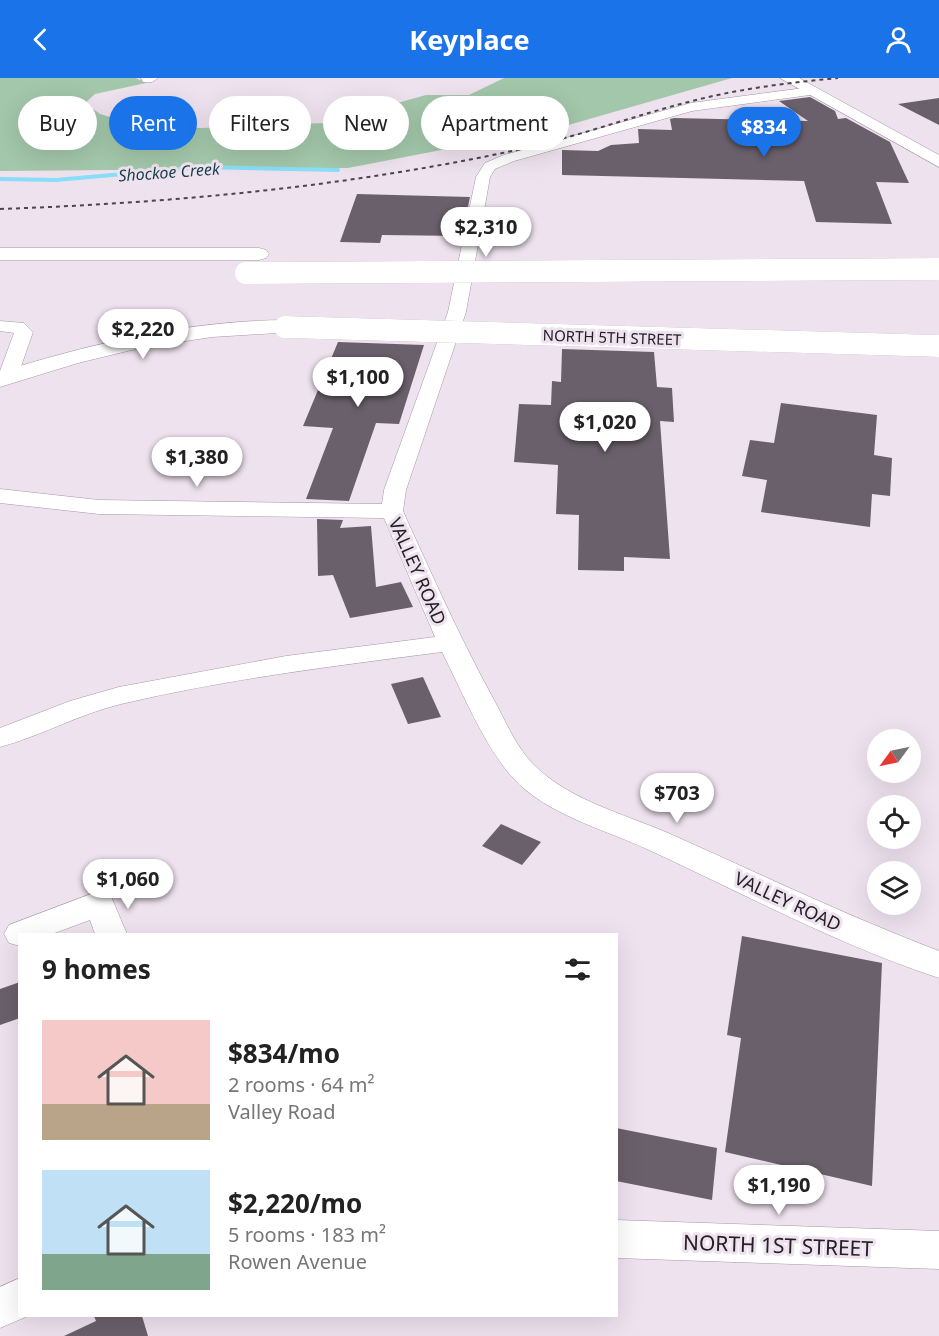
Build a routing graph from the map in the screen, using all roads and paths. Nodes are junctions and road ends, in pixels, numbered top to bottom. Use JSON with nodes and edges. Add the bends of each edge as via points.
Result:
{"nodes":[{"id":1,"x":788,"y":78,"type":"edge"},
{"id":2,"x":812,"y":91,"type":"junction"},
{"id":3,"x":939,"y":162,"type":"edge"},
{"id":4,"x":939,"y":251,"type":"edge"},
{"id":5,"x":0,"y":254,"type":"edge"},
{"id":6,"x":939,"y":269,"type":"edge"},
{"id":7,"x":0,"y":272,"type":"edge"},
{"id":8,"x":7,"y":326,"type":"edge"},
{"id":9,"x":939,"y":346,"type":"edge"},
{"id":10,"x":4,"y":379,"type":"edge"},
{"id":11,"x":0,"y":496,"type":"edge"},
{"id":12,"x":392,"y":511,"type":"junction"},
{"id":13,"x":450,"y":644,"type":"junction"},
{"id":14,"x":0,"y":738,"type":"edge"},
{"id":15,"x":25,"y":933,"type":"edge"},
{"id":16,"x":111,"y":933,"type":"edge"},
{"id":17,"x":18,"y":936,"type":"edge"},
{"id":18,"x":0,"y":943,"type":"edge"},
{"id":19,"x":939,"y":965,"type":"edge"},
{"id":20,"x":618,"y":1239,"type":"edge"},
{"id":21,"x":939,"y":1250,"type":"edge"},
{"id":22,"x":18,"y":1299,"type":"edge"},
{"id":23,"x":0,"y":1308,"type":"edge"}],
"edges":[{"from":1,"to":2,"type":"main road"},
{"from":2,"to":3,"type":"main road"},
{"from":2,"to":12,"type":"street","name":"VALLEY ROAD","via":[[691,107],[490,166],[483,177],[457,312],[395,490]]},
{"from":4,"to":5,"type":"main road"},
{"from":6,"to":7,"type":"main road","bridge":true},
{"from":8,"to":10,"type":"street","via":[[22,329],[24,335]]},
{"from":9,"to":10,"type":"main road","name":"NORTH 5TH STREET","bridge":true,"via":[[233,328],[156,337]]},
{"from":11,"to":12,"type":"street","via":[[99,507]]},
{"from":12,"to":13,"type":"street","name":"VALLEY ROAD"},
{"from":13,"to":14,"type":"street","via":[[286,664],[119,696]]},
{"from":13,"to":19,"type":"street","name":"VALLEY ROAD","via":[[509,753],[544,789],[851,931]]},
{"from":15,"to":16,"type":"street","via":[[99,903]]},
{"from":17,"to":18,"type":"street"},
{"from":20,"to":21,"type":"street","name":"NORTH 1ST STREET"},
{"from":22,"to":23,"type":"street"}]}
